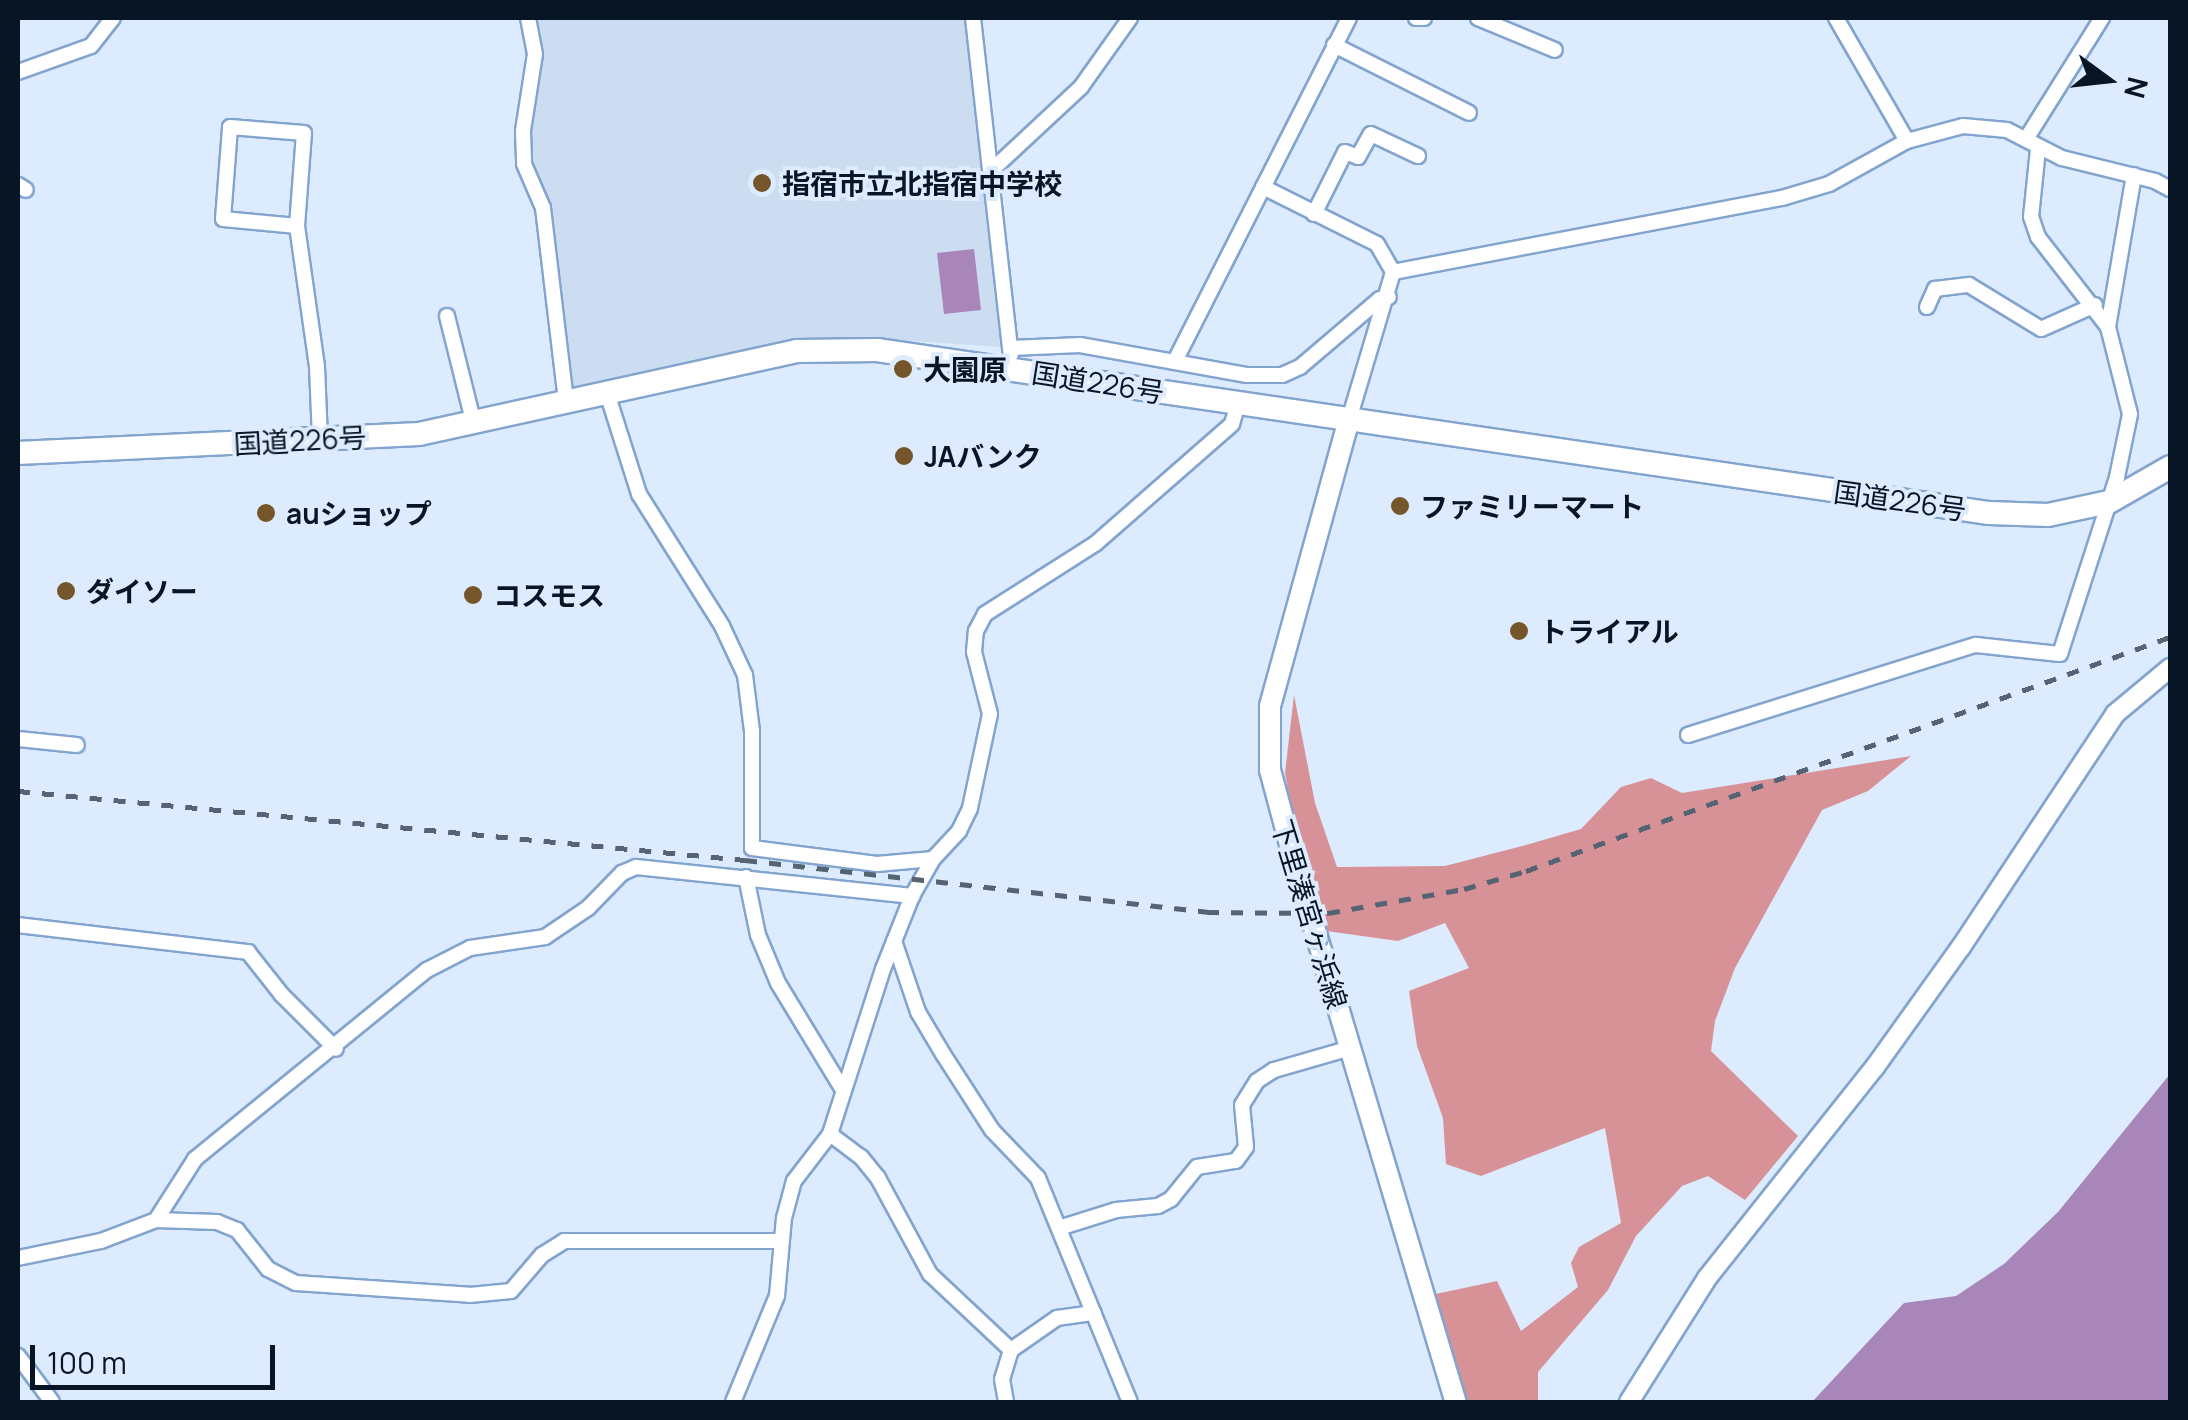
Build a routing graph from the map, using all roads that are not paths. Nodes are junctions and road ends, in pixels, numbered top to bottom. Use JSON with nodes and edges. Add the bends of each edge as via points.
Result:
{"nodes":[{"id":1,"x":113,"y":18,"type":"edge"},
{"id":2,"x":528,"y":18,"type":"edge"},
{"id":3,"x":973,"y":18,"type":"edge"},
{"id":4,"x":1130,"y":18,"type":"edge"},
{"id":5,"x":1348,"y":18,"type":"edge"},
{"id":6,"x":1478,"y":18,"type":"edge"},
{"id":7,"x":1836,"y":18,"type":"edge"},
{"id":8,"x":2102,"y":18,"type":"edge"},
{"id":9,"x":1334,"y":45,"type":"junction"},
{"id":10,"x":1555,"y":50,"type":"dead end"},
{"id":11,"x":18,"y":72,"type":"edge"},
{"id":12,"x":1468,"y":112,"type":"dead end"},
{"id":13,"x":1906,"y":142,"type":"junction"},
{"id":14,"x":2032,"y":144,"type":"junction"},
{"id":15,"x":1418,"y":156,"type":"dead end"},
{"id":16,"x":992,"y":170,"type":"junction"},
{"id":17,"x":2134,"y":175,"type":"junction"},
{"id":18,"x":1263,"y":187,"type":"junction"},
{"id":19,"x":2170,"y":189,"type":"edge"},
{"id":20,"x":1314,"y":214,"type":"junction"},
{"id":21,"x":297,"y":226,"type":"junction"},
{"id":22,"x":1393,"y":272,"type":"junction"},
{"id":23,"x":1389,"y":297,"type":"junction"},
{"id":24,"x":2094,"y":305,"type":"junction"},
{"id":25,"x":1927,"y":306,"type":"dead end"},
{"id":26,"x":447,"y":316,"type":"dead end"},
{"id":27,"x":2108,"y":327,"type":"junction"},
{"id":28,"x":1011,"y":358,"type":"junction"},
{"id":29,"x":1175,"y":361,"type":"junction"},
{"id":30,"x":607,"y":392,"type":"junction"},
{"id":31,"x":566,"y":402,"type":"junction"},
{"id":32,"x":1238,"y":403,"type":"junction"},
{"id":33,"x":1349,"y":420,"type":"junction"},
{"id":34,"x":474,"y":424,"type":"junction"},
{"id":35,"x":320,"y":440,"type":"junction"},
{"id":36,"x":18,"y":453,"type":"edge"},
{"id":37,"x":2170,"y":467,"type":"edge"},
{"id":38,"x":2108,"y":502,"type":"junction"},
{"id":39,"x":2170,"y":668,"type":"edge"},
{"id":40,"x":1688,"y":735,"type":"dead end"},
{"id":41,"x":18,"y":739,"type":"edge"},
{"id":42,"x":76,"y":745,"type":"dead end"},
{"id":43,"x":933,"y":859,"type":"junction"},
{"id":44,"x":746,"y":877,"type":"junction"},
{"id":45,"x":912,"y":896,"type":"junction"},
{"id":46,"x":18,"y":925,"type":"edge"},
{"id":47,"x":893,"y":940,"type":"junction"},
{"id":48,"x":1350,"y":1048,"type":"junction"},
{"id":49,"x":336,"y":1049,"type":"junction"},
{"id":50,"x":844,"y":1090,"type":"junction"},
{"id":51,"x":830,"y":1134,"type":"junction"},
{"id":52,"x":156,"y":1220,"type":"junction"},
{"id":53,"x":1059,"y":1228,"type":"junction"},
{"id":54,"x":782,"y":1241,"type":"junction"},
{"id":55,"x":18,"y":1258,"type":"edge"},
{"id":56,"x":1094,"y":1313,"type":"junction"},
{"id":57,"x":1011,"y":1350,"type":"junction"},
{"id":58,"x":18,"y":1356,"type":"edge"},
{"id":59,"x":52,"y":1402,"type":"edge"},
{"id":60,"x":733,"y":1402,"type":"edge"},
{"id":61,"x":1003,"y":1402,"type":"edge"},
{"id":62,"x":1130,"y":1402,"type":"edge"},
{"id":63,"x":1456,"y":1402,"type":"edge"},
{"id":64,"x":1629,"y":1402,"type":"edge"}],
"edges":[{"from":1,"to":11,"type":"street","via":[[91,46]]},
{"from":2,"to":31,"type":"street","via":[[535,54],[522,131],[524,164],[542,208]]},
{"from":3,"to":16,"type":"street"},
{"from":4,"to":16,"type":"street","via":[[1081,87]]},
{"from":5,"to":9,"type":"street"},
{"from":6,"to":10,"type":"street"},
{"from":7,"to":13,"type":"street"},
{"from":8,"to":14,"type":"street"},
{"from":9,"to":12,"type":"street"},
{"from":9,"to":18,"type":"street"},
{"from":13,"to":14,"type":"street","via":[[1989,125]]},
{"from":13,"to":22,"type":"street","via":[[1829,184],[1782,198]]},
{"from":14,"to":17,"type":"street"},
{"from":14,"to":24,"type":"street","via":[[2031,217],[2038,237]]},
{"from":15,"to":20,"type":"street","via":[[1371,134],[1358,157],[1345,152]]},
{"from":16,"to":28,"type":"street"},
{"from":17,"to":19,"type":"street"},
{"from":17,"to":27,"type":"street"},
{"from":18,"to":20,"type":"street"},
{"from":18,"to":29,"type":"street"},
{"from":20,"to":22,"type":"street","via":[[1377,244]]},
{"from":21,"to":21,"type":"street","via":[[304,133],[230,127],[223,220]]},
{"from":21,"to":35,"type":"street"},
{"from":22,"to":23,"type":"street"},
{"from":23,"to":29,"type":"street","via":[[1282,375]]},
{"from":23,"to":33,"type":"street"},
{"from":24,"to":25,"type":"street","via":[[2040,329],[1969,285],[1934,288]]},
{"from":24,"to":27,"type":"street"},
{"from":26,"to":34,"type":"street"},
{"from":27,"to":38,"type":"street","via":[[2130,414]]},
{"from":28,"to":29,"type":"street","via":[[1080,345]]},
{"from":28,"to":30,"type":"highway","name":"国道226号","via":[[797,350]]},
{"from":28,"to":32,"type":"highway","name":"国道226号"},
{"from":30,"to":31,"type":"highway","name":"国道226号"},
{"from":30,"to":43,"type":"street","via":[[639,494],[745,675],[752,848],[877,864]]},
{"from":31,"to":34,"type":"highway","name":"国道226号"},
{"from":32,"to":33,"type":"highway","name":"国道226号"},
{"from":32,"to":43,"type":"street","via":[[1232,424],[1096,544],[985,614],[974,652],[990,714],[987,742],[970,808]]},
{"from":33,"to":38,"type":"highway","name":"国道226号","via":[[1990,513],[2048,515]]},
{"from":33,"to":48,"type":"main road","name":"下里湊宮ヶ浜線","bridge":true,"via":[[1270,706],[1270,770]]},
{"from":34,"to":35,"type":"highway","name":"国道226号"},
{"from":35,"to":36,"type":"highway","name":"国道226号"},
{"from":37,"to":38,"type":"highway","name":"国道226号"},
{"from":38,"to":40,"type":"street","via":[[2060,654],[1976,645]]},
{"from":39,"to":64,"type":"street","via":[[2116,714],[1961,947],[1707,1278]]},
{"from":41,"to":42,"type":"street"},
{"from":43,"to":45,"type":"street"},
{"from":44,"to":45,"type":"street"},
{"from":44,"to":49,"type":"street","via":[[636,867],[544,937],[446,957]]},
{"from":44,"to":50,"type":"street","via":[[758,935],[778,983]]},
{"from":45,"to":47,"type":"street"},
{"from":46,"to":49,"type":"street","via":[[248,952]]},
{"from":47,"to":50,"type":"street"},
{"from":47,"to":53,"type":"street","via":[[918,1012],[992,1130],[1038,1178]]},
{"from":48,"to":53,"type":"street","via":[[1257,1081],[1242,1104],[1246,1147],[1236,1161],[1197,1167],[1158,1206],[1116,1210]]},
{"from":48,"to":63,"type":"main road","name":"下里湊宮ヶ浜線"},
{"from":49,"to":52,"type":"street","via":[[195,1159]]},
{"from":50,"to":51,"type":"street"},
{"from":51,"to":54,"type":"street","via":[[794,1181]]},
{"from":51,"to":57,"type":"street","via":[[878,1178],[930,1274]]},
{"from":52,"to":54,"type":"street","via":[[226,1224],[268,1269],[296,1283],[470,1295],[512,1290],[564,1241]]},
{"from":52,"to":55,"type":"street","via":[[101,1241]]},
{"from":53,"to":56,"type":"street"},
{"from":54,"to":60,"type":"street","via":[[777,1296]]},
{"from":56,"to":57,"type":"street","via":[[1058,1318]]},
{"from":56,"to":62,"type":"street"},
{"from":57,"to":61,"type":"street"},
{"from":58,"to":59,"type":"street"}]}
